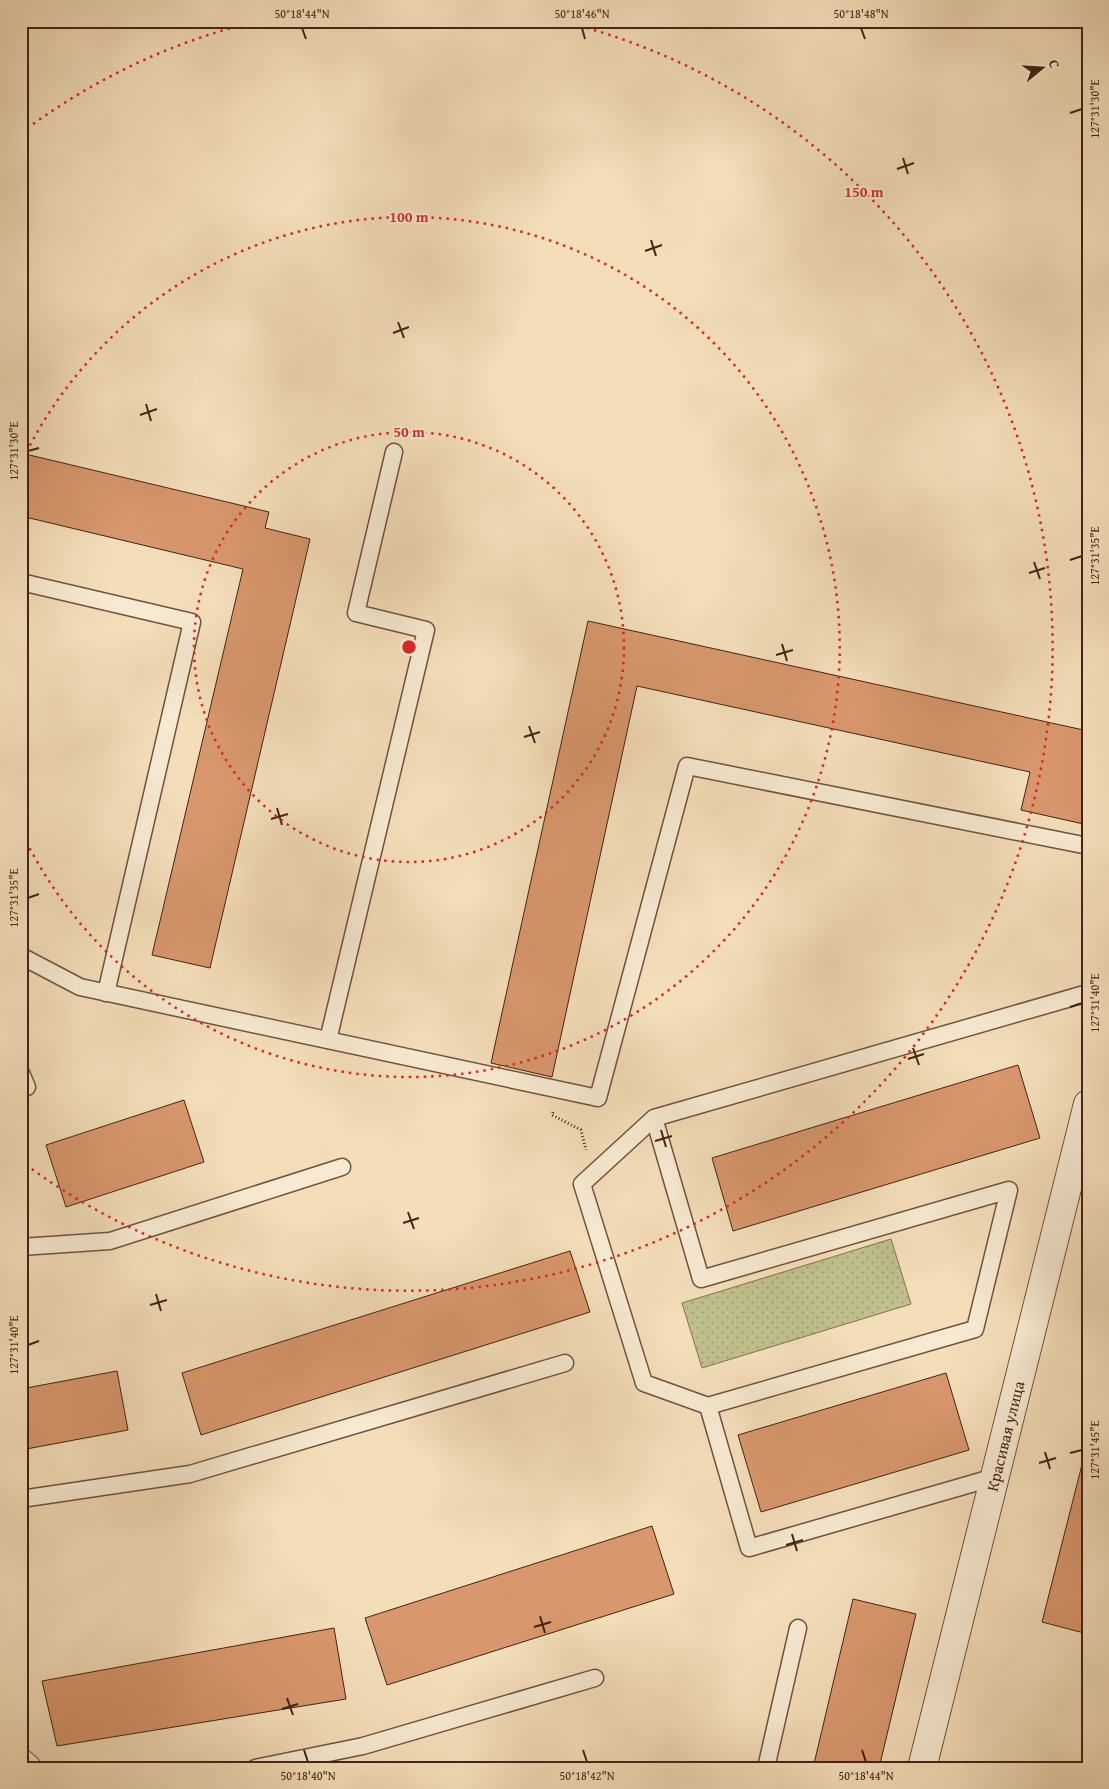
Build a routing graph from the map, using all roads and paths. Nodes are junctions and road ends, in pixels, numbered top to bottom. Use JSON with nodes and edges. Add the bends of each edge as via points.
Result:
{"nodes":[{"id":1,"x":394,"y":452,"type":"dead end"},
{"id":2,"x":21,"y":582,"type":"edge"},
{"id":3,"x":1088,"y":846,"type":"edge"},
{"id":4,"x":21,"y":956,"type":"edge"},
{"id":5,"x":106,"y":992,"type":"junction"},
{"id":6,"x":1088,"y":993,"type":"edge"},
{"id":7,"x":328,"y":1040,"type":"junction"},
{"id":8,"x":558,"y":1089,"type":"junction"},
{"id":9,"x":1088,"y":1104,"type":"edge"},
{"id":10,"x":654,"y":1118,"type":"junction"},
{"id":11,"x":342,"y":1167,"type":"dead end"},
{"id":12,"x":593,"y":1173,"type":"junction"},
{"id":13,"x":21,"y":1247,"type":"edge"},
{"id":14,"x":565,"y":1362,"type":"dead end"},
{"id":15,"x":708,"y":1406,"type":"junction"},
{"id":16,"x":995,"y":1476,"type":"junction"},
{"id":17,"x":21,"y":1499,"type":"edge"},
{"id":18,"x":798,"y":1628,"type":"dead end"},
{"id":19,"x":595,"y":1678,"type":"dead end"},
{"id":20,"x":21,"y":1763,"type":"edge"},
{"id":21,"x":27,"y":1768,"type":"edge"},
{"id":22,"x":255,"y":1768,"type":"edge"},
{"id":23,"x":766,"y":1768,"type":"edge"},
{"id":24,"x":922,"y":1768,"type":"edge"}],
"edges":[{"from":1,"to":7,"type":"lane","via":[[356,613],[426,630]]},
{"from":2,"to":5,"type":"lane","via":[[192,622]]},
{"from":3,"to":8,"type":"lane","via":[[687,766],[598,1098]]},
{"from":4,"to":5,"type":"lane","via":[[80,987]]},
{"from":5,"to":7,"type":"lane"},
{"from":6,"to":10,"type":"lane"},
{"from":7,"to":8,"type":"lane"},
{"from":8,"to":12,"type":"path","via":[[552,1116],[581,1130]]},
{"from":9,"to":16,"type":"street","name":"Красивая улица"},
{"from":10,"to":12,"type":"lane"},
{"from":10,"to":15,"type":"lane","via":[[701,1279],[1009,1190],[975,1329]]},
{"from":11,"to":13,"type":"lane","via":[[110,1241]]},
{"from":12,"to":15,"type":"lane","via":[[582,1184],[644,1383]]},
{"from":14,"to":17,"type":"lane","via":[[190,1474]]},
{"from":15,"to":16,"type":"lane","via":[[749,1548]]},
{"from":16,"to":24,"type":"street","name":"Красивая улица"},
{"from":18,"to":23,"type":"lane"},
{"from":19,"to":22,"type":"lane","via":[[363,1746]]},
{"from":20,"to":21,"type":"street"}]}
